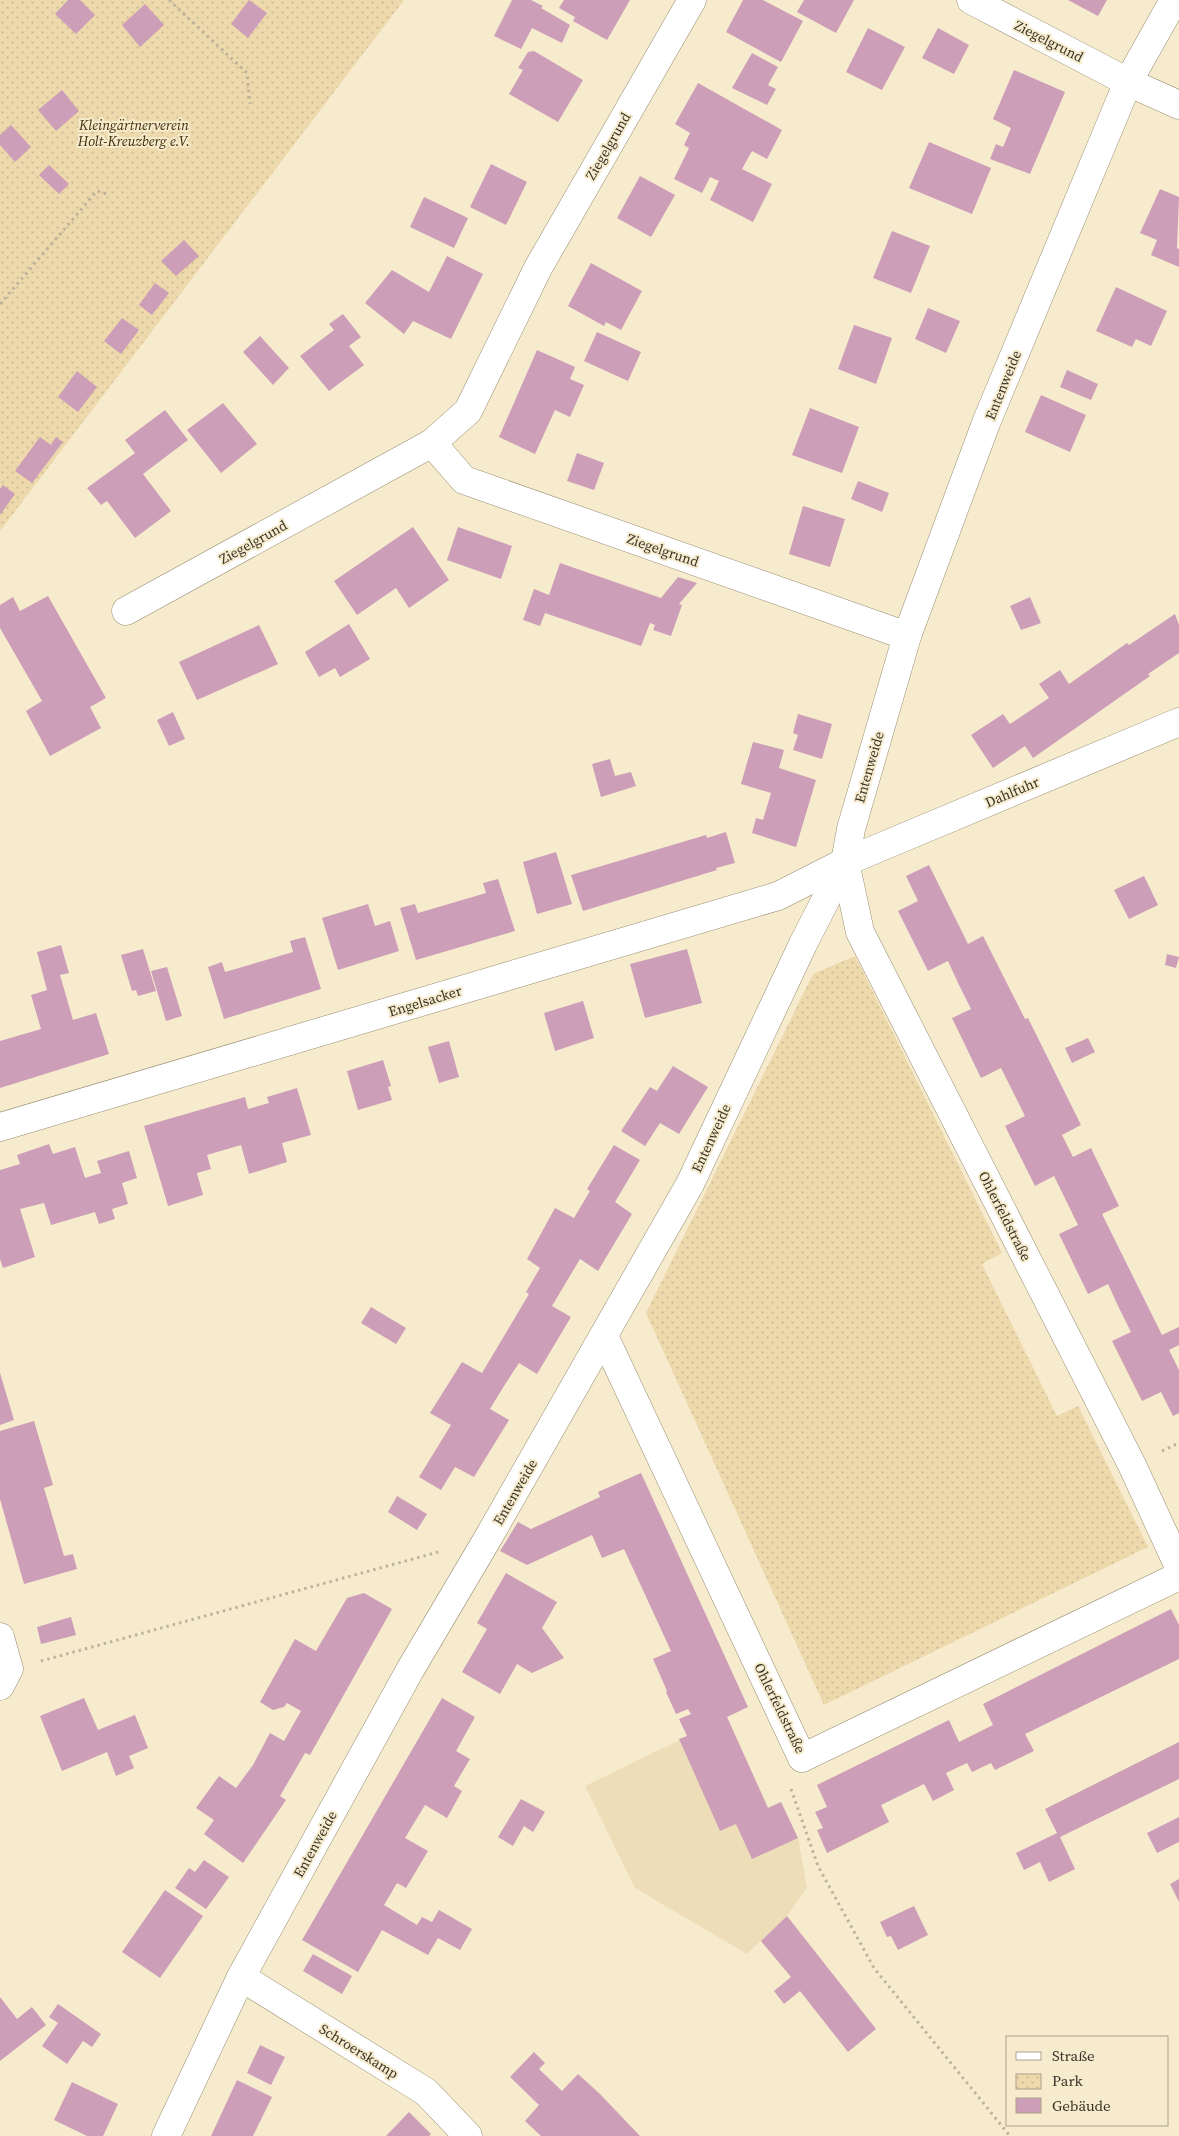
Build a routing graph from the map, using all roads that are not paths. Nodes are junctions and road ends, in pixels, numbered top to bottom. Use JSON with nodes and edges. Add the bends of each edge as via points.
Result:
{"nodes":[{"id":1,"x":692,"y":0,"type":"edge"},
{"id":2,"x":971,"y":0,"type":"edge"},
{"id":3,"x":1174,"y":0,"type":"edge"},
{"id":4,"x":1128,"y":82,"type":"junction"},
{"id":5,"x":1179,"y":105,"type":"edge"},
{"id":6,"x":432,"y":443,"type":"junction"},
{"id":7,"x":126,"y":611,"type":"dead end"},
{"id":8,"x":907,"y":636,"type":"junction"},
{"id":9,"x":1179,"y":722,"type":"edge"},
{"id":10,"x":845,"y":862,"type":"junction"},
{"id":11,"x":0,"y":1127,"type":"edge"},
{"id":12,"x":604,"y":1336,"type":"junction"},
{"id":13,"x":1179,"y":1567,"type":"edge"},
{"id":14,"x":1179,"y":1576,"type":"edge"},
{"id":15,"x":0,"y":1638,"type":"edge"},
{"id":16,"x":4,"y":1678,"type":"edge"},
{"id":17,"x":241,"y":1977,"type":"junction"},
{"id":18,"x":166,"y":2136,"type":"edge"},
{"id":19,"x":468,"y":2136,"type":"edge"}],
"edges":[{"from":1,"to":6,"type":"street","name":"Ziegelgrund","via":[[538,268],[468,411]]},
{"from":2,"to":4,"type":"street","name":"Ziegelgrund"},
{"from":3,"to":4,"type":"street","name":"Entenweide"},
{"from":4,"to":5,"type":"street"},
{"from":4,"to":8,"type":"street","name":"Entenweide","via":[[986,424]]},
{"from":6,"to":7,"type":"street","name":"Ziegelgrund"},
{"from":6,"to":8,"type":"street","name":"Ziegelgrund","via":[[464,480]]},
{"from":8,"to":10,"type":"street","name":"Entenweide","via":[[851,828]]},
{"from":9,"to":10,"type":"street","name":"Dahlfuhr"},
{"from":10,"to":11,"type":"street","name":"Engelsacker","via":[[778,896]]},
{"from":10,"to":12,"type":"street","name":"Entenweide","via":[[690,1184]]},
{"from":10,"to":13,"type":"street","name":"Ohlerfeldstraße","via":[[860,932],[1132,1465]]},
{"from":12,"to":14,"type":"street","name":"Ohlerfeldstraße","via":[[802,1758]]},
{"from":12,"to":17,"type":"street","name":"Entenweide","via":[[410,1670]]},
{"from":15,"to":16,"type":"street"},
{"from":17,"to":18,"type":"street","name":"Entenweide"},
{"from":17,"to":19,"type":"street","name":"Schroerskamp","via":[[426,2092]]}]}
